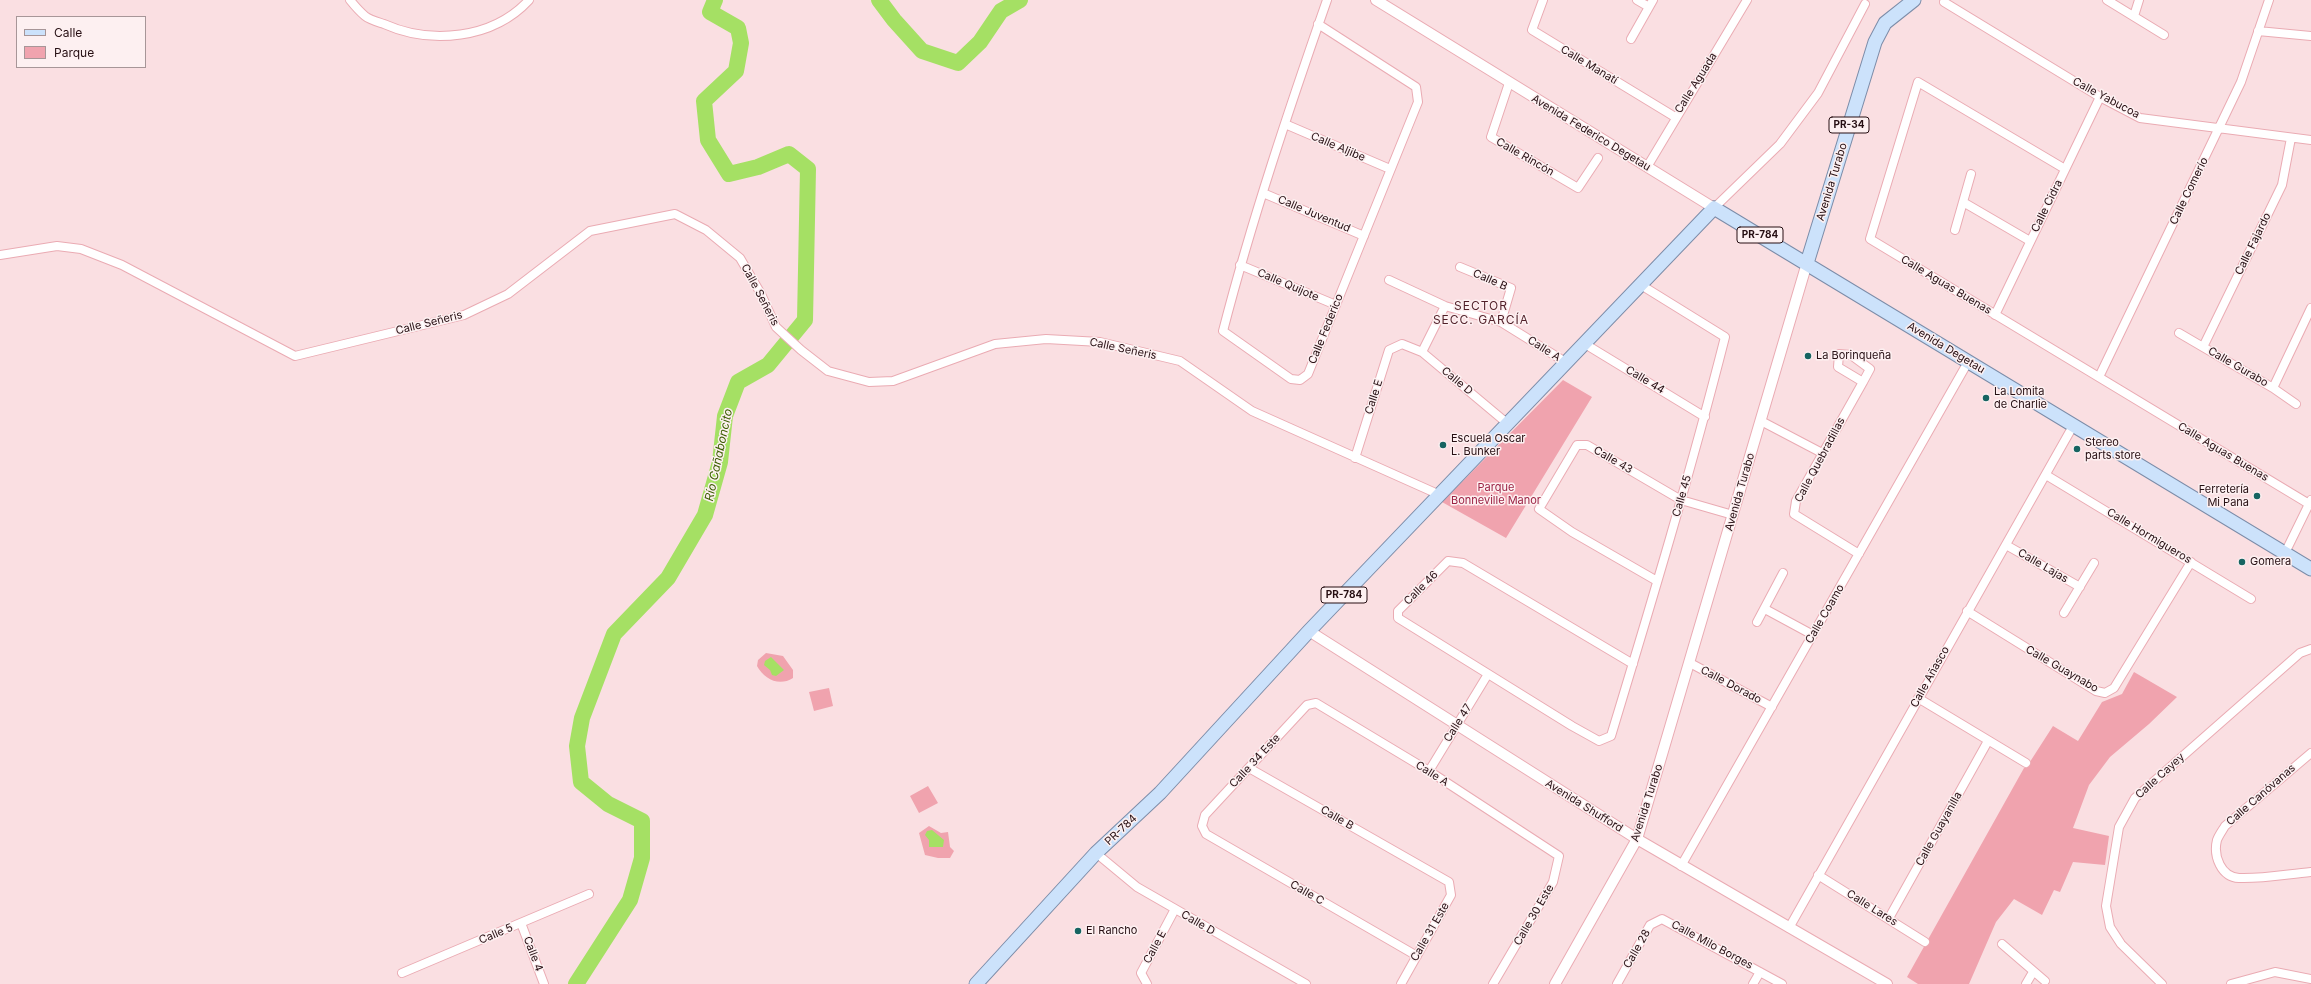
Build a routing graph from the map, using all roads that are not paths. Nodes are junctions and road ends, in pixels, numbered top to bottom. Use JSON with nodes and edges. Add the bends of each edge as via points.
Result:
{"nodes":[{"id":1,"x":350,"y":0,"type":"edge"},
{"id":2,"x":529,"y":0,"type":"edge"},
{"id":3,"x":1327,"y":0,"type":"edge"},
{"id":4,"x":1376,"y":0,"type":"edge"},
{"id":5,"x":1544,"y":0,"type":"edge"},
{"id":6,"x":1637,"y":0,"type":"edge"},
{"id":7,"x":1747,"y":0,"type":"edge"},
{"id":8,"x":1914,"y":0,"type":"edge"},
{"id":9,"x":2107,"y":0,"type":"edge"},
{"id":10,"x":2139,"y":0,"type":"edge"},
{"id":11,"x":2269,"y":0,"type":"edge"},
{"id":12,"x":1944,"y":2,"type":"dead end"},
{"id":13,"x":1651,"y":4,"type":"edge"},
{"id":14,"x":1865,"y":4,"type":"dead end"},
{"id":15,"x":2134,"y":16,"type":"junction"},
{"id":16,"x":1318,"y":24,"type":"junction"},
{"id":17,"x":2258,"y":31,"type":"junction"},
{"id":18,"x":2164,"y":35,"type":"dead end"},
{"id":19,"x":2311,"y":36,"type":"edge"},
{"id":20,"x":1631,"y":39,"type":"dead end"},
{"id":21,"x":1509,"y":83,"type":"junction"},
{"id":22,"x":2100,"y":97,"type":"junction"},
{"id":23,"x":1675,"y":117,"type":"junction"},
{"id":24,"x":1285,"y":124,"type":"junction"},
{"id":25,"x":2219,"y":129,"type":"junction"},
{"id":26,"x":2291,"y":138,"type":"junction"},
{"id":27,"x":2311,"y":140,"type":"edge"},
{"id":28,"x":1598,"y":158,"type":"dead end"},
{"id":29,"x":1647,"y":167,"type":"junction"},
{"id":30,"x":1390,"y":169,"type":"junction"},
{"id":31,"x":2065,"y":169,"type":"junction"},
{"id":32,"x":1971,"y":174,"type":"dead end"},
{"id":33,"x":1263,"y":193,"type":"junction"},
{"id":34,"x":1964,"y":202,"type":"junction"},
{"id":35,"x":1714,"y":208,"type":"junction"},
{"id":36,"x":1955,"y":230,"type":"dead end"},
{"id":37,"x":1364,"y":236,"type":"junction"},
{"id":38,"x":2030,"y":241,"type":"junction"},
{"id":39,"x":0,"y":256,"type":"edge"},
{"id":40,"x":1807,"y":263,"type":"junction"},
{"id":41,"x":1240,"y":265,"type":"junction"},
{"id":42,"x":1460,"y":267,"type":"dead end"},
{"id":43,"x":1389,"y":280,"type":"dead end"},
{"id":44,"x":1641,"y":285,"type":"junction"},
{"id":45,"x":1336,"y":305,"type":"junction"},
{"id":46,"x":1445,"y":306,"type":"junction"},
{"id":47,"x":2311,"y":308,"type":"edge"},
{"id":48,"x":1995,"y":314,"type":"junction"},
{"id":49,"x":1501,"y":322,"type":"junction"},
{"id":50,"x":2179,"y":333,"type":"dead end"},
{"id":51,"x":1402,"y":344,"type":"joint"},
{"id":52,"x":1585,"y":344,"type":"junction"},
{"id":53,"x":2203,"y":347,"type":"junction"},
{"id":54,"x":1422,"y":352,"type":"junction"},
{"id":55,"x":1968,"y":362,"type":"junction"},
{"id":56,"x":1567,"y":363,"type":"junction"},
{"id":57,"x":2099,"y":377,"type":"junction"},
{"id":58,"x":1863,"y":382,"type":"dead end"},
{"id":59,"x":2273,"y":388,"type":"junction"},
{"id":60,"x":2296,"y":404,"type":"dead end"},
{"id":61,"x":1705,"y":417,"type":"junction"},
{"id":62,"x":1761,"y":421,"type":"junction"},
{"id":63,"x":1508,"y":424,"type":"junction"},
{"id":64,"x":2073,"y":426,"type":"junction"},
{"id":65,"x":1822,"y":453,"type":"junction"},
{"id":66,"x":1355,"y":458,"type":"junction"},
{"id":67,"x":2046,"y":475,"type":"junction"},
{"id":68,"x":1440,"y":495,"type":"junction"},
{"id":69,"x":1681,"y":500,"type":"junction"},
{"id":70,"x":2310,"y":502,"type":"edge"},
{"id":71,"x":1733,"y":515,"type":"junction"},
{"id":72,"x":2006,"y":544,"type":"junction"},
{"id":73,"x":2284,"y":553,"type":"junction"},
{"id":74,"x":1859,"y":554,"type":"junction"},
{"id":75,"x":2191,"y":562,"type":"junction"},
{"id":76,"x":2094,"y":563,"type":"dead end"},
{"id":77,"x":2311,"y":569,"type":"edge"},
{"id":78,"x":1783,"y":573,"type":"dead end"},
{"id":79,"x":1657,"y":581,"type":"junction"},
{"id":80,"x":2080,"y":588,"type":"junction"},
{"id":81,"x":2251,"y":599,"type":"dead end"},
{"id":82,"x":1764,"y":609,"type":"junction"},
{"id":83,"x":1967,"y":611,"type":"junction"},
{"id":84,"x":2064,"y":613,"type":"dead end"},
{"id":85,"x":1757,"y":622,"type":"dead end"},
{"id":86,"x":1309,"y":631,"type":"junction"},
{"id":87,"x":1813,"y":635,"type":"junction"},
{"id":88,"x":2311,"y":650,"type":"edge"},
{"id":89,"x":1690,"y":663,"type":"junction"},
{"id":90,"x":1633,"y":664,"type":"junction"},
{"id":91,"x":1488,"y":674,"type":"junction"},
{"id":92,"x":1918,"y":698,"type":"junction"},
{"id":93,"x":1316,"y":703,"type":"joint"},
{"id":94,"x":1772,"y":707,"type":"junction"},
{"id":95,"x":1456,"y":725,"type":"junction"},
{"id":96,"x":1599,"y":740,"type":"joint"},
{"id":97,"x":1988,"y":741,"type":"junction"},
{"id":98,"x":2311,"y":753,"type":"edge"},
{"id":99,"x":2026,"y":763,"type":"dead end"},
{"id":100,"x":1249,"y":768,"type":"junction"},
{"id":101,"x":1429,"y":771,"type":"junction"},
{"id":102,"x":1202,"y":826,"type":"joint"},
{"id":103,"x":1637,"y":839,"type":"junction"},
{"id":104,"x":1546,"y":847,"type":"joint"},
{"id":105,"x":1096,"y":854,"type":"junction"},
{"id":106,"x":1681,"y":866,"type":"junction"},
{"id":107,"x":1425,"y":868,"type":"joint"},
{"id":108,"x":2311,"y":872,"type":"edge"},
{"id":109,"x":1818,"y":875,"type":"junction"},
{"id":110,"x":589,"y":894,"type":"dead end"},
{"id":111,"x":1175,"y":909,"type":"junction"},
{"id":112,"x":1889,"y":918,"type":"junction"},
{"id":113,"x":1662,"y":919,"type":"joint"},
{"id":114,"x":521,"y":924,"type":"junction"},
{"id":115,"x":1789,"y":928,"type":"junction"},
{"id":116,"x":1925,"y":942,"type":"dead end"},
{"id":117,"x":2002,"y":944,"type":"dead end"},
{"id":118,"x":1417,"y":956,"type":"junction"},
{"id":119,"x":402,"y":972,"type":"dead end"},
{"id":120,"x":1760,"y":972,"type":"junction"},
{"id":121,"x":2033,"y":972,"type":"junction"},
{"id":122,"x":2311,"y":979,"type":"edge"},
{"id":123,"x":2045,"y":981,"type":"dead end"},
{"id":124,"x":544,"y":984,"type":"edge"},
{"id":125,"x":976,"y":984,"type":"edge"},
{"id":126,"x":1147,"y":984,"type":"edge"},
{"id":127,"x":1306,"y":984,"type":"edge"},
{"id":128,"x":1401,"y":984,"type":"edge"},
{"id":129,"x":1493,"y":984,"type":"edge"},
{"id":130,"x":1555,"y":984,"type":"edge"},
{"id":131,"x":1617,"y":984,"type":"edge"},
{"id":132,"x":1753,"y":984,"type":"edge"},
{"id":133,"x":1782,"y":984,"type":"edge"},
{"id":134,"x":1887,"y":984,"type":"edge"},
{"id":135,"x":2026,"y":984,"type":"edge"},
{"id":136,"x":2162,"y":984,"type":"edge"},
{"id":137,"x":2231,"y":984,"type":"edge"}],
"edges":[{"from":1,"to":2,"type":"street","via":[[365,16],[401,32],[451,37],[491,28],[521,9]]},
{"from":3,"to":16,"type":"street","name":"Calle Federico"},
{"from":4,"to":21,"type":"street","name":"Avenida Federico Degetau"},
{"from":5,"to":23,"type":"street","name":"Calle Manatí","via":[[1532,30]]},
{"from":6,"to":13,"type":"street"},
{"from":7,"to":23,"type":"street","name":"Calle Aguada"},
{"from":8,"to":40,"type":"main road","name":"Avenida Turabo","number":"PR-34","via":[[1885,23],[1875,42]]},
{"from":9,"to":15,"type":"street"},
{"from":10,"to":15,"type":"street"},
{"from":11,"to":17,"type":"street","name":"Calle Comerío"},
{"from":12,"to":22,"type":"street","name":"Calle Yabucoa"},
{"from":13,"to":20,"type":"street"},
{"from":14,"to":35,"type":"street","via":[[1818,93],[1780,144]]},
{"from":15,"to":18,"type":"street"},
{"from":16,"to":24,"type":"street","name":"Calle Federico"},
{"from":16,"to":30,"type":"street","name":"Calle Federico","via":[[1416,87],[1418,102]]},
{"from":17,"to":19,"type":"street"},
{"from":17,"to":25,"type":"street","name":"Calle Comerío","via":[[2241,82]]},
{"from":21,"to":28,"type":"street","name":"Calle Rincón","via":[[1492,137],[1578,188]]},
{"from":21,"to":29,"type":"street","name":"Avenida Federico Degetau"},
{"from":22,"to":25,"type":"street","name":"Calle Yabucoa","via":[[2140,118]]},
{"from":22,"to":31,"type":"street","name":"Calle Cidra"},
{"from":23,"to":29,"type":"street","name":"Calle Aguada"},
{"from":24,"to":30,"type":"street","name":"Calle Aljibe"},
{"from":24,"to":33,"type":"street","name":"Calle Federico"},
{"from":25,"to":26,"type":"street","name":"Calle Yabucoa"},
{"from":25,"to":57,"type":"street","name":"Calle Comerío"},
{"from":26,"to":27,"type":"street","name":"Calle Yabucoa"},
{"from":26,"to":53,"type":"street","name":"Calle Fajardo","via":[[2282,185]]},
{"from":29,"to":35,"type":"street","name":"Avenida Federico Degetau"},
{"from":30,"to":37,"type":"street","name":"Calle Federico"},
{"from":31,"to":38,"type":"street","name":"Calle Cidra"},
{"from":31,"to":48,"type":"street","name":"Calle Aguas Buenas","via":[[1918,82],[1870,240]]},
{"from":32,"to":34,"type":"street"},
{"from":33,"to":37,"type":"street","name":"Calle Juventud"},
{"from":33,"to":41,"type":"street","name":"Calle Federico"},
{"from":34,"to":36,"type":"street"},
{"from":34,"to":38,"type":"street"},
{"from":35,"to":40,"type":"main road","name":"Avenida Federico Degetau","number":"PR-784"},
{"from":35,"to":44,"type":"main road","name":"PR-784","number":"PR-784"},
{"from":37,"to":45,"type":"street","name":"Calle Federico"},
{"from":38,"to":48,"type":"street","name":"Calle Cidra"},
{"from":39,"to":66,"type":"street","name":"Calle Señeris","via":[[57,246],[81,249],[122,265],[295,356],[464,315],[508,294],[590,231],[675,214],[706,230],[740,258],[776,327],[828,371],[870,382],[893,381],[996,344],[1046,339],[1100,342],[1180,361],[1252,410]]},
{"from":40,"to":55,"type":"main road","name":"Avenida Degetau"},
{"from":40,"to":62,"type":"street","name":"Avenida Turabo"},
{"from":41,"to":45,"type":"street","name":"Calle Quijote"},
{"from":41,"to":45,"type":"street","name":"Calle Federico","via":[[1223,331],[1291,379],[1300,380],[1308,374]]},
{"from":42,"to":49,"type":"street","name":"Calle B","via":[[1511,288]]},
{"from":43,"to":46,"type":"street","name":"Calle A"},
{"from":44,"to":52,"type":"main road","name":"PR-784","number":"PR-784"},
{"from":44,"to":61,"type":"street","name":"Calle 45","via":[[1725,337]]},
{"from":46,"to":49,"type":"street","name":"Calle A"},
{"from":46,"to":54,"type":"street"},
{"from":47,"to":59,"type":"street"},
{"from":48,"to":57,"type":"street","name":"Calle Aguas Buenas"},
{"from":49,"to":56,"type":"street","name":"Calle A"},
{"from":50,"to":53,"type":"street","name":"Calle Gurabo"},
{"from":51,"to":54,"type":"street","name":"Calle D"},
{"from":51,"to":66,"type":"street","name":"Calle E","via":[[1389,350]]},
{"from":52,"to":56,"type":"main road","name":"PR-784","number":"PR-784"},
{"from":52,"to":61,"type":"street","name":"Calle 44"},
{"from":53,"to":59,"type":"street","name":"Calle Gurabo"},
{"from":54,"to":63,"type":"street","name":"Calle D"},
{"from":55,"to":64,"type":"main road","name":"Avenida Degetau"},
{"from":55,"to":74,"type":"street","name":"Calle Coamo"},
{"from":56,"to":63,"type":"main road","name":"PR-784","number":"PR-784"},
{"from":57,"to":70,"type":"street","name":"Calle Aguas Buenas"},
{"from":58,"to":65,"type":"street","name":"Calle Quebradillas"},
{"from":59,"to":60,"type":"street","name":"Calle Gurabo"},
{"from":61,"to":69,"type":"street","name":"Calle 45"},
{"from":62,"to":65,"type":"street"},
{"from":62,"to":71,"type":"street","name":"Avenida Turabo"},
{"from":63,"to":68,"type":"main road","name":"PR-784","number":"PR-784"},
{"from":64,"to":67,"type":"street","name":"Calle Añasco"},
{"from":64,"to":73,"type":"main road","name":"Avenida Degetau"},
{"from":65,"to":74,"type":"street","name":"Calle Quebradillas","via":[[1796,501],[1794,514]]},
{"from":66,"to":68,"type":"street","name":"Calle Señeris"},
{"from":67,"to":72,"type":"street","name":"Calle Añasco"},
{"from":67,"to":75,"type":"street","name":"Calle Hormigueros"},
{"from":68,"to":86,"type":"main road","name":"PR-784","number":"PR-784"},
{"from":69,"to":71,"type":"street","name":"Calle 43"},
{"from":69,"to":79,"type":"street","name":"Calle 45"},
{"from":69,"to":79,"type":"street","name":"Calle 43","via":[[1586,445],[1577,445],[1539,509],[1572,532]]},
{"from":70,"to":73,"type":"street"},
{"from":71,"to":89,"type":"street","name":"Avenida Turabo"},
{"from":72,"to":80,"type":"street","name":"Calle Lajas"},
{"from":72,"to":83,"type":"street","name":"Calle Añasco"},
{"from":73,"to":77,"type":"main road","name":"Avenida Degetau"},
{"from":74,"to":87,"type":"street","name":"Calle Coamo"},
{"from":75,"to":81,"type":"street","name":"Calle Hormigueros"},
{"from":75,"to":83,"type":"street","name":"Calle Guaynabo","via":[[2114,688],[2105,693],[2096,691]]},
{"from":76,"to":80,"type":"street","name":"Calle Lajas"},
{"from":78,"to":82,"type":"street"},
{"from":79,"to":90,"type":"street","name":"Calle 45"},
{"from":80,"to":84,"type":"street","name":"Calle Lajas"},
{"from":82,"to":85,"type":"street"},
{"from":82,"to":87,"type":"street"},
{"from":83,"to":92,"type":"street","name":"Calle Añasco"},
{"from":86,"to":95,"type":"street","name":"Avenida Shufford"},
{"from":86,"to":105,"type":"main road","name":"PR-784","number":"PR-784","via":[[1160,793]]},
{"from":87,"to":94,"type":"street","name":"Calle Coamo"},
{"from":88,"to":136,"type":"street","name":"Calle Cayey","via":[[2300,652],[2135,798],[2119,827],[2106,906],[2110,927],[2121,944]]},
{"from":89,"to":94,"type":"street","name":"Calle Dorado"},
{"from":89,"to":103,"type":"street","name":"Avenida Turabo"},
{"from":90,"to":91,"type":"street","name":"Calle 46","via":[[1463,563],[1448,561],[1398,611],[1398,618]]},
{"from":90,"to":96,"type":"street","name":"Calle 45","via":[[1611,736]]},
{"from":91,"to":95,"type":"street","name":"Calle 47"},
{"from":91,"to":96,"type":"street","name":"Calle 46"},
{"from":92,"to":97,"type":"street"},
{"from":92,"to":109,"type":"street","name":"Calle Añasco"},
{"from":93,"to":100,"type":"street","name":"Calle 34 Este","via":[[1307,705]]},
{"from":93,"to":101,"type":"street","name":"Calle A"},
{"from":94,"to":106,"type":"street","name":"Calle Coamo"},
{"from":95,"to":101,"type":"street","name":"Calle 47"},
{"from":95,"to":103,"type":"street","name":"Avenida Shufford"},
{"from":97,"to":99,"type":"street"},
{"from":97,"to":112,"type":"street","name":"Calle Guayanilla"},
{"from":98,"to":108,"type":"street","name":"Calle Canóvanas","via":[[2225,826],[2217,839],[2215,851],[2218,862],[2225,872],[2238,878]]},
{"from":100,"to":102,"type":"street","name":"Calle 34 Este","via":[[1205,815]]},
{"from":100,"to":107,"type":"street","name":"Calle B"},
{"from":101,"to":104,"type":"street","name":"Calle A"},
{"from":102,"to":118,"type":"street","name":"Calle C","via":[[1206,834]]},
{"from":103,"to":106,"type":"street","name":"Avenida Shufford"},
{"from":103,"to":130,"type":"street","name":"Avenida Turabo"},
{"from":104,"to":129,"type":"street","name":"Calle 30 Este","via":[[1559,856],[1553,882]]},
{"from":105,"to":111,"type":"street","name":"Calle D","via":[[1137,887]]},
{"from":105,"to":125,"type":"main road","name":"PR-784","number":"PR-784"},
{"from":106,"to":115,"type":"street","name":"Avenida Shufford"},
{"from":107,"to":118,"type":"street","name":"Calle 31 Este","via":[[1449,882],[1451,895]]},
{"from":109,"to":112,"type":"street","name":"Calle Lares"},
{"from":109,"to":115,"type":"street","name":"Calle Añasco"},
{"from":110,"to":114,"type":"street","name":"Calle 5"},
{"from":111,"to":126,"type":"street","name":"Calle E","via":[[1141,972]]},
{"from":111,"to":127,"type":"street","name":"Calle D"},
{"from":112,"to":116,"type":"street","name":"Calle Lares"},
{"from":113,"to":120,"type":"street","name":"Calle Milo Borges"},
{"from":113,"to":131,"type":"street","name":"Calle 28","via":[[1650,925]]},
{"from":114,"to":119,"type":"street","name":"Calle 5"},
{"from":114,"to":124,"type":"street","name":"Calle 4"},
{"from":115,"to":134,"type":"street","name":"Avenida Shufford"},
{"from":117,"to":121,"type":"street"},
{"from":118,"to":128,"type":"street","name":"Calle 31 Este"},
{"from":120,"to":132,"type":"street"},
{"from":120,"to":133,"type":"street","name":"Calle Milo Borges"},
{"from":121,"to":123,"type":"street"},
{"from":121,"to":135,"type":"street"},
{"from":122,"to":137,"type":"street","via":[[2275,972]]}]}
